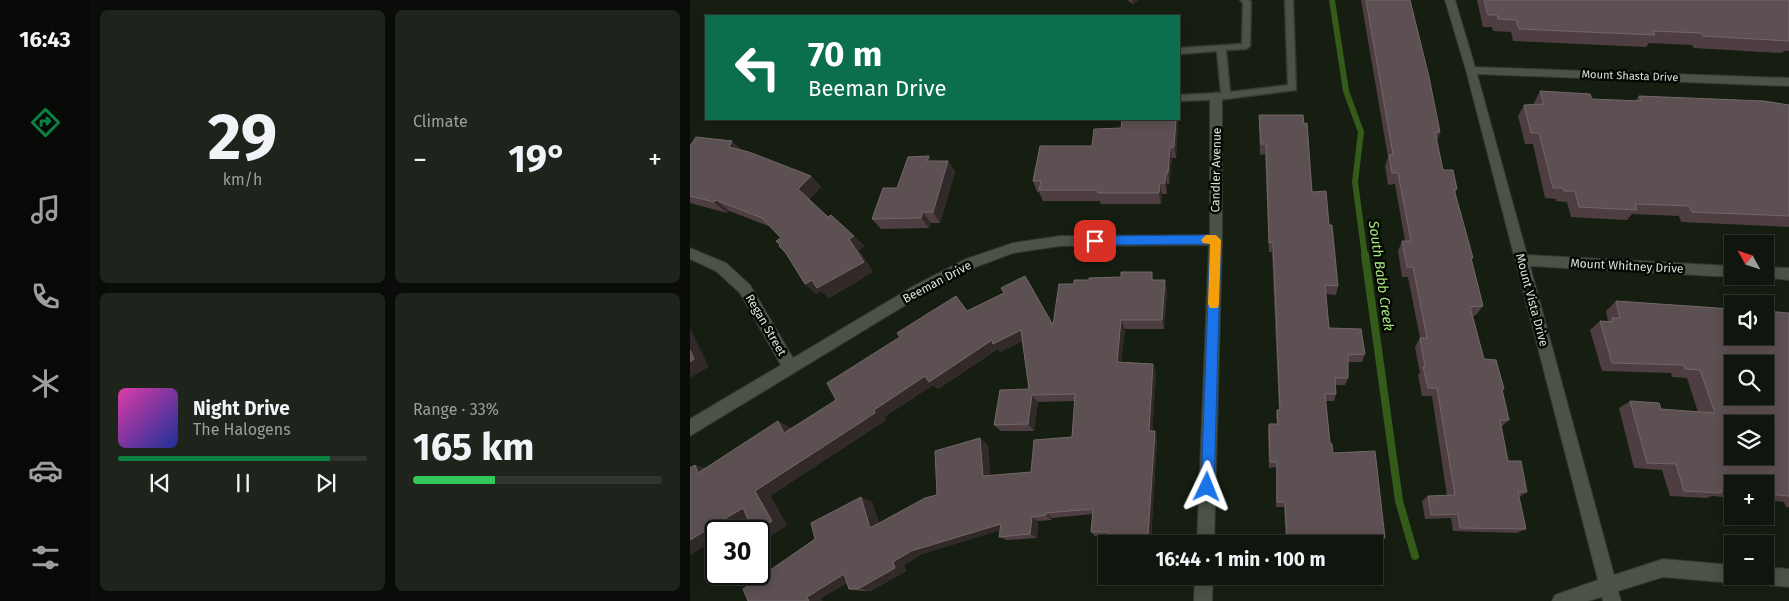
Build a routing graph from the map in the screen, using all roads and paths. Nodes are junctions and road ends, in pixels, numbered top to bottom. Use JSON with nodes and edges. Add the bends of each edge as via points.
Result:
{"nodes":[{"id":1,"x":1244,"y":0,"type":"edge"},
{"id":2,"x":1289,"y":0,"type":"edge"},
{"id":3,"x":1450,"y":0,"type":"edge"},
{"id":4,"x":1221,"y":48,"type":"junction"},
{"id":5,"x":1180,"y":51,"type":"edge"},
{"id":6,"x":1471,"y":70,"type":"junction"},
{"id":7,"x":1789,"y":82,"type":"edge"},
{"id":8,"x":1221,"y":96,"type":"junction"},
{"id":9,"x":1180,"y":98,"type":"edge"},
{"id":10,"x":1216,"y":240,"type":"junction"},
{"id":11,"x":690,"y":253,"type":"edge"},
{"id":12,"x":1522,"y":260,"type":"junction"},
{"id":13,"x":1724,"y":271,"type":"edge"},
{"id":14,"x":1774,"y":273,"type":"edge"},
{"id":15,"x":1789,"y":274,"type":"edge"},
{"id":16,"x":790,"y":367,"type":"junction"},
{"id":17,"x":690,"y":428,"type":"edge"},
{"id":18,"x":1206,"y":535,"type":"edge"},
{"id":19,"x":1724,"y":573,"type":"edge"},
{"id":20,"x":1774,"y":577,"type":"edge"},
{"id":21,"x":1789,"y":578,"type":"edge"},
{"id":22,"x":1204,"y":585,"type":"edge"},
{"id":23,"x":1609,"y":594,"type":"edge"},
{"id":24,"x":1203,"y":601,"type":"edge"},
{"id":25,"x":1561,"y":601,"type":"edge"}],
"edges":[{"from":1,"to":4,"type":"lane","via":[[1246,46]]},
{"from":2,"to":8,"type":"lane","via":[[1293,88]]},
{"from":3,"to":6,"type":"street","name":"Mount Vista Drive"},
{"from":4,"to":5,"type":"lane"},
{"from":4,"to":8,"type":"lane"},
{"from":6,"to":7,"type":"street","name":"Mount Shasta Drive"},
{"from":6,"to":12,"type":"street","name":"Mount Vista Drive"},
{"from":8,"to":9,"type":"lane"},
{"from":8,"to":10,"type":"street","name":"Candler Avenue"},
{"from":10,"to":16,"type":"street","name":"Beeman Drive","via":[[1060,241],[1013,248],[970,263],[917,291]]},
{"from":10,"to":18,"type":"street","name":"Candler Avenue"},
{"from":11,"to":16,"type":"street","name":"Regan Street","via":[[721,267],[745,289]]},
{"from":12,"to":13,"type":"street","name":"Mount Whitney Drive"},
{"from":12,"to":23,"type":"street","name":"Mount Vista Drive"},
{"from":14,"to":15,"type":"street"},
{"from":16,"to":17,"type":"street","name":"Beeman Drive"},
{"from":19,"to":23,"type":"street","via":[[1663,568]]},
{"from":20,"to":21,"type":"street"},
{"from":22,"to":24,"type":"street"},
{"from":23,"to":25,"type":"street"}]}
